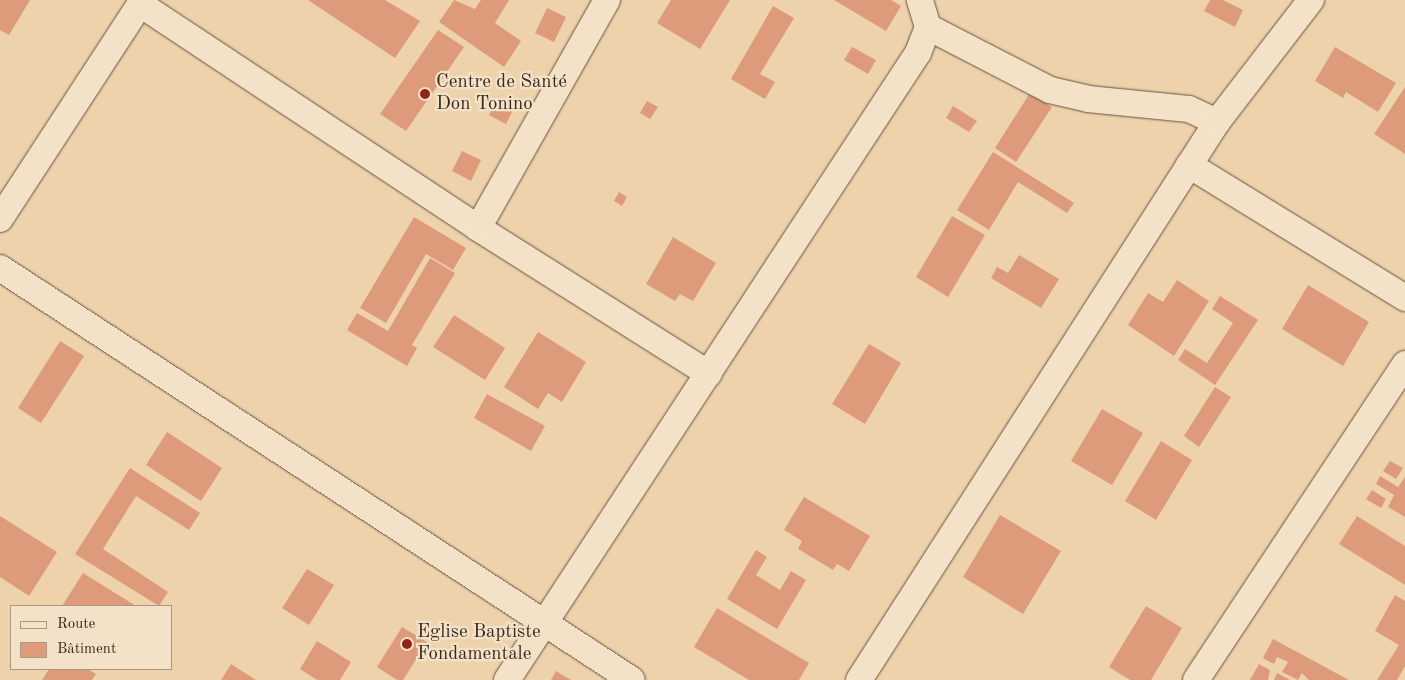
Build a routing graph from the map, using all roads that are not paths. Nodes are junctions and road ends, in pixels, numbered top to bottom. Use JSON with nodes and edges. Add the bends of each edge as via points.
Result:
{"nodes":[{"id":1,"x":607,"y":0,"type":"edge"},
{"id":2,"x":920,"y":0,"type":"edge"},
{"id":3,"x":1311,"y":0,"type":"edge"},
{"id":4,"x":141,"y":2,"type":"edge"},
{"id":5,"x":928,"y":27,"type":"junction"},
{"id":6,"x":1217,"y":122,"type":"junction"},
{"id":7,"x":1189,"y":165,"type":"junction"},
{"id":8,"x":0,"y":219,"type":"edge"},
{"id":9,"x":478,"y":228,"type":"junction"},
{"id":10,"x":0,"y":268,"type":"edge"},
{"id":11,"x":1405,"y":298,"type":"edge"},
{"id":12,"x":1405,"y":364,"type":"edge"},
{"id":13,"x":709,"y":374,"type":"junction"},
{"id":14,"x":545,"y":623,"type":"junction"},
{"id":15,"x":507,"y":680,"type":"edge"},
{"id":16,"x":632,"y":680,"type":"edge"},
{"id":17,"x":859,"y":680,"type":"edge"},
{"id":18,"x":1196,"y":680,"type":"edge"}],
"edges":[{"from":1,"to":9,"type":"street"},
{"from":2,"to":5,"type":"street"},
{"from":3,"to":6,"type":"street"},
{"from":4,"to":8,"type":"street"},
{"from":4,"to":9,"type":"street"},
{"from":5,"to":6,"type":"street","via":[[1050,90],[1088,100],[1189,109]]},
{"from":5,"to":13,"type":"street","via":[[918,53]]},
{"from":6,"to":7,"type":"street"},
{"from":7,"to":11,"type":"street"},
{"from":7,"to":17,"type":"street"},
{"from":9,"to":13,"type":"street"},
{"from":10,"to":14,"type":"street"},
{"from":12,"to":18,"type":"street"},
{"from":13,"to":14,"type":"street"},
{"from":14,"to":15,"type":"street"},
{"from":14,"to":16,"type":"street"}]}
